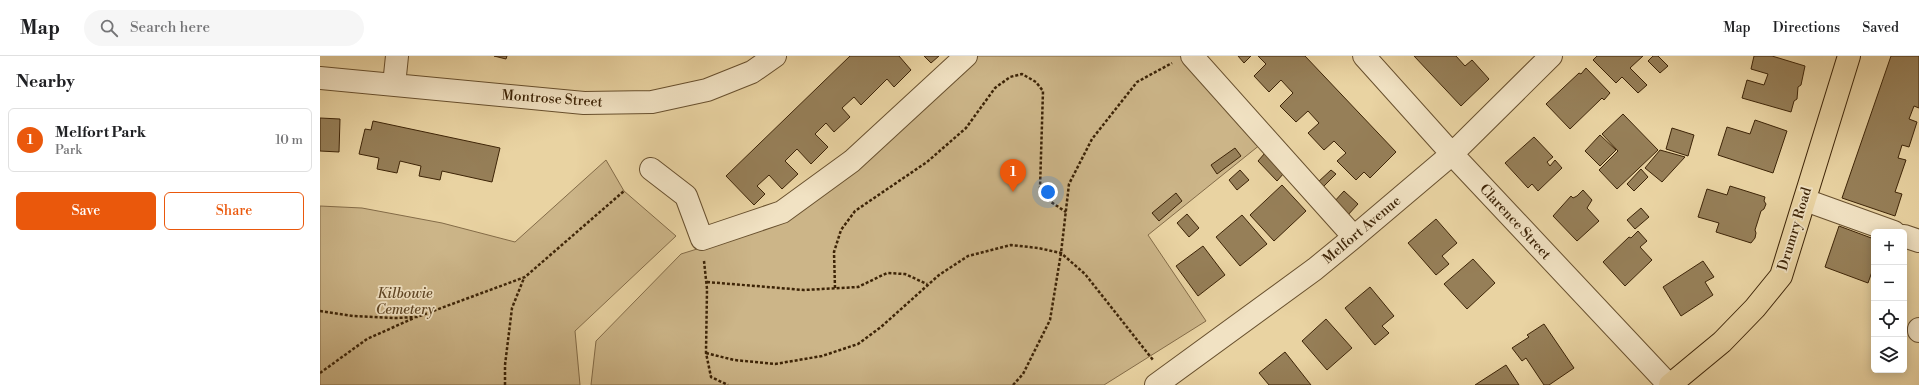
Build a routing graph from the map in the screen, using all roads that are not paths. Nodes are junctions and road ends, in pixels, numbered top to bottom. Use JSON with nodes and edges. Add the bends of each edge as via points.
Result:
{"nodes":[{"id":1,"x":397,"y":56,"type":"edge"},
{"id":2,"x":774,"y":56,"type":"edge"},
{"id":3,"x":966,"y":56,"type":"edge"},
{"id":4,"x":1364,"y":56,"type":"edge"},
{"id":5,"x":1849,"y":56,"type":"edge"},
{"id":6,"x":1185,"y":58,"type":"edge"},
{"id":7,"x":1543,"y":59,"type":"edge"},
{"id":8,"x":320,"y":78,"type":"edge"},
{"id":9,"x":394,"y":85,"type":"junction"},
{"id":10,"x":1452,"y":154,"type":"junction"},
{"id":11,"x":651,"y":170,"type":"dead end"},
{"id":12,"x":1805,"y":200,"type":"junction"},
{"id":13,"x":1886,"y":229,"type":"edge"},
{"id":14,"x":1354,"y":237,"type":"junction"},
{"id":15,"x":1907,"y":237,"type":"edge"},
{"id":16,"x":1919,"y":241,"type":"edge"},
{"id":17,"x":1161,"y":382,"type":"edge"},
{"id":18,"x":1670,"y":385,"type":"edge"}],
"edges":[{"from":1,"to":9,"type":"street"},
{"from":2,"to":9,"type":"street","name":"Montrose Street","via":[[752,72],[706,90],[652,102],[584,103]]},
{"from":3,"to":11,"type":"street","via":[[852,161],[782,212],[702,239],[686,196]]},
{"from":4,"to":10,"type":"street","name":"Clarence Street"},
{"from":5,"to":12,"type":"main road","name":"Drumry Road"},
{"from":6,"to":14,"type":"street"},
{"from":7,"to":10,"type":"street","name":"Melfort Avenue"},
{"from":8,"to":9,"type":"street","name":"Montrose Street"},
{"from":10,"to":14,"type":"street","name":"Melfort Avenue"},
{"from":10,"to":18,"type":"street","name":"Clarence Street"},
{"from":12,"to":13,"type":"street"},
{"from":12,"to":18,"type":"main road","name":"Drumry Road","via":[[1781,276],[1722,342]]},
{"from":14,"to":17,"type":"street","name":"Melfort Avenue","via":[[1315,269]]},
{"from":15,"to":16,"type":"street"}]}
